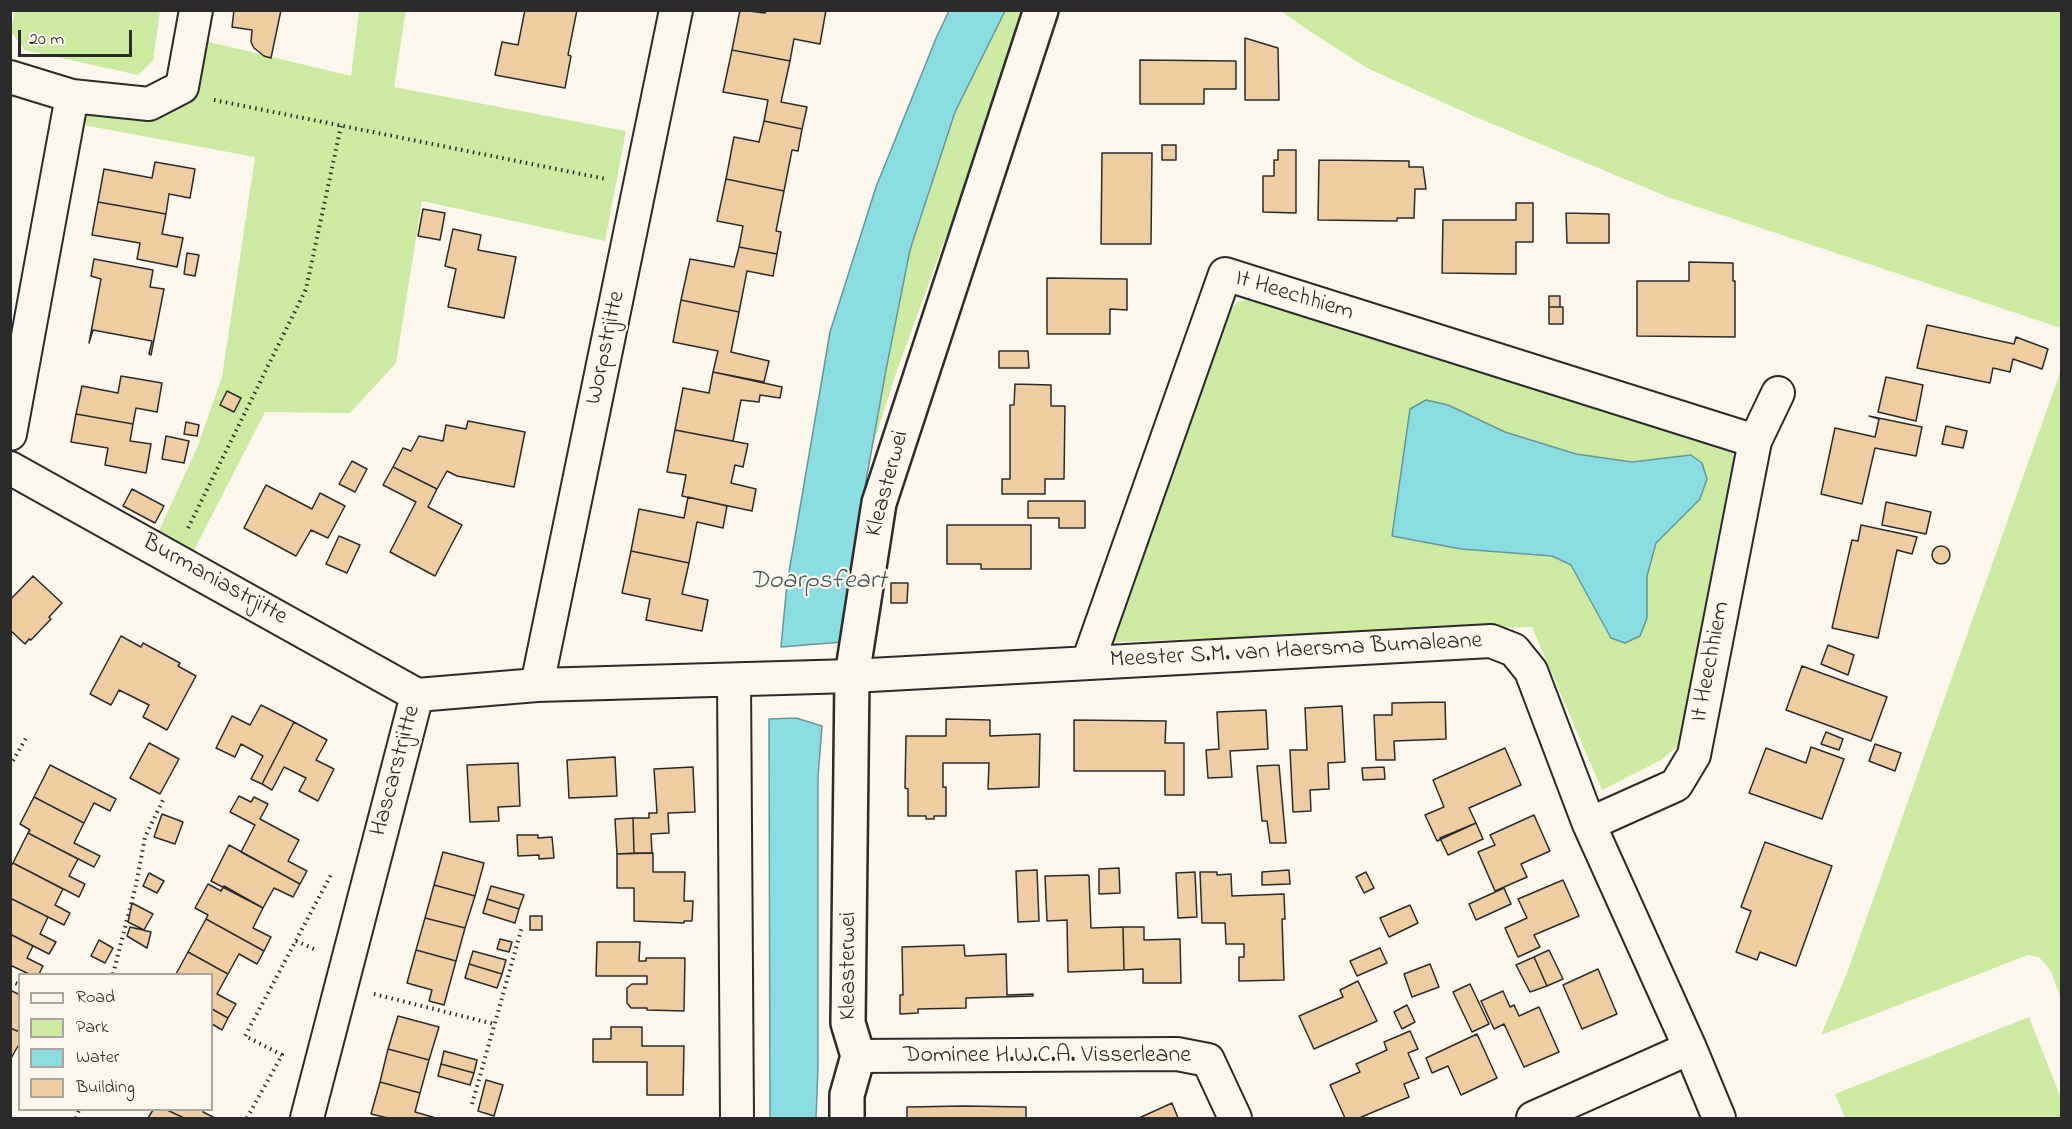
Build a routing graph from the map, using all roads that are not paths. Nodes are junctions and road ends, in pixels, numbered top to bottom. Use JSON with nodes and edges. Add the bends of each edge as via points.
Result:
{"nodes":[{"id":1,"x":196,"y":10,"type":"edge"},
{"id":2,"x":676,"y":10,"type":"edge"},
{"id":3,"x":1041,"y":10,"type":"edge"},
{"id":4,"x":10,"y":76,"type":"edge"},
{"id":5,"x":72,"y":96,"type":"junction"},
{"id":6,"x":1778,"y":393,"type":"dead end"},
{"id":7,"x":10,"y":434,"type":"edge"},
{"id":8,"x":1755,"y":441,"type":"junction"},
{"id":9,"x":10,"y":468,"type":"edge"},
{"id":10,"x":1088,"y":662,"type":"junction"},
{"id":11,"x":852,"y":676,"type":"junction"},
{"id":12,"x":734,"y":680,"type":"junction"},
{"id":13,"x":537,"y":685,"type":"junction"},
{"id":14,"x":417,"y":695,"type":"junction"},
{"id":15,"x":1589,"y":824,"type":"junction"},
{"id":16,"x":1690,"y":1048,"type":"junction"},
{"id":17,"x":858,"y":1056,"type":"junction"},
{"id":18,"x":307,"y":1119,"type":"edge"},
{"id":19,"x":736,"y":1119,"type":"edge"},
{"id":20,"x":847,"y":1119,"type":"edge"},
{"id":21,"x":1235,"y":1119,"type":"edge"},
{"id":22,"x":1533,"y":1119,"type":"edge"},
{"id":23,"x":1719,"y":1119,"type":"edge"}],
"edges":[{"from":1,"to":5,"type":"street","via":[[182,87],[149,104]]},
{"from":2,"to":13,"type":"street","name":"Worpstrjitte"},
{"from":3,"to":11,"type":"street","name":"Kleasterwei","via":[[879,503]]},
{"from":4,"to":5,"type":"street"},
{"from":5,"to":7,"type":"street"},
{"from":6,"to":8,"type":"street","name":"It Heechhiem"},
{"from":8,"to":10,"type":"street","name":"It Heechhiem","via":[[1225,274]]},
{"from":8,"to":15,"type":"street","name":"It Heechhiem","via":[[1695,754],[1676,785]]},
{"from":9,"to":14,"type":"street","name":"Burmaniastrjitte"},
{"from":10,"to":11,"type":"street","name":"Meester S.M. van Haersma Bumaleane"},
{"from":10,"to":15,"type":"street","name":"Meester S.M. van Haersma Bumaleane","via":[[1491,641],[1514,650],[1531,671]]},
{"from":11,"to":12,"type":"street","name":"Hascarstrjitte"},
{"from":11,"to":17,"type":"street","name":"Kleasterwei","via":[[848,1023]]},
{"from":12,"to":13,"type":"street","name":"Hascarstrjitte"},
{"from":12,"to":19,"type":"street"},
{"from":13,"to":14,"type":"street","name":"Hascarstrjitte"},
{"from":14,"to":18,"type":"street","name":"Hascarstrjitte"},
{"from":15,"to":16,"type":"street","name":"Meester S.M. van Haersma Bumaleane"},
{"from":16,"to":22,"type":"street"},
{"from":16,"to":23,"type":"street","name":"Meester S.M. van Haersma Bumaleane"},
{"from":17,"to":20,"type":"street","via":[[847,1095]]},
{"from":17,"to":21,"type":"street","name":"Dominee H.W.C.A. Visserleane","via":[[1177,1054],[1208,1060]]}]}
